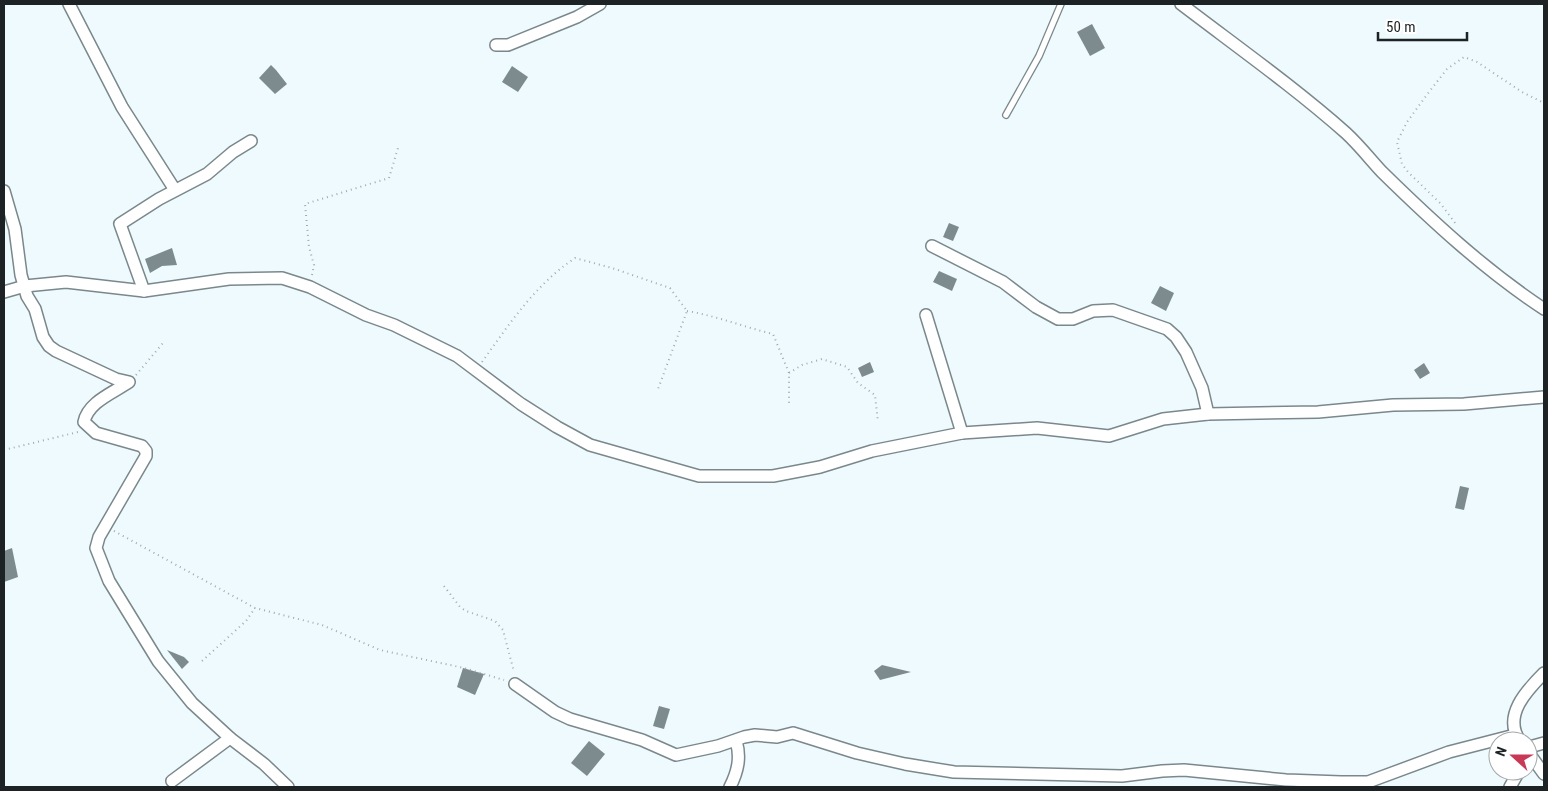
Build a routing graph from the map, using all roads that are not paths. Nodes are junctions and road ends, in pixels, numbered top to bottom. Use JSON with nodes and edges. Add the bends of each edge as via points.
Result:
{"nodes":[{"id":1,"x":69,"y":4,"type":"edge"},
{"id":2,"x":600,"y":4,"type":"edge"},
{"id":3,"x":1061,"y":4,"type":"edge"},
{"id":4,"x":1181,"y":4,"type":"edge"},
{"id":5,"x":496,"y":45,"type":"dead end"},
{"id":6,"x":1006,"y":115,"type":"dead end"},
{"id":7,"x":251,"y":141,"type":"dead end"},
{"id":8,"x":175,"y":190,"type":"junction"},
{"id":9,"x":4,"y":191,"type":"edge"},
{"id":10,"x":932,"y":246,"type":"dead end"},
{"id":11,"x":25,"y":286,"type":"junction"},
{"id":12,"x":144,"y":291,"type":"junction"},
{"id":13,"x":4,"y":292,"type":"edge"},
{"id":14,"x":1544,"y":309,"type":"edge"},
{"id":15,"x":926,"y":315,"type":"dead end"},
{"id":16,"x":1544,"y":397,"type":"edge"},
{"id":17,"x":1208,"y":414,"type":"junction"},
{"id":18,"x":962,"y":433,"type":"junction"},
{"id":19,"x":1544,"y":673,"type":"edge"},
{"id":20,"x":515,"y":684,"type":"road end"},
{"id":21,"x":1515,"y":731,"type":"edge"},
{"id":22,"x":230,"y":738,"type":"junction"},
{"id":23,"x":736,"y":741,"type":"junction"},
{"id":24,"x":1488,"y":744,"type":"edge"},
{"id":25,"x":172,"y":781,"type":"dead end"},
{"id":26,"x":288,"y":787,"type":"edge"},
{"id":27,"x":730,"y":787,"type":"edge"}],
"edges":[{"from":1,"to":8,"type":"street","via":[[122,107]]},
{"from":2,"to":5,"type":"street","via":[[577,17],[508,44]]},
{"from":3,"to":6,"type":"lane","via":[[1039,56]]},
{"from":4,"to":14,"type":"street","via":[[1346,134],[1459,245]]},
{"from":7,"to":8,"type":"street","via":[[206,174]]},
{"from":8,"to":12,"type":"street","via":[[120,224]]},
{"from":9,"to":11,"type":"street","via":[[15,229]]},
{"from":10,"to":17,"type":"street","via":[[1003,282],[1058,319],[1113,310],[1167,329],[1186,352],[1202,388]]},
{"from":11,"to":12,"type":"street","via":[[66,282]]},
{"from":11,"to":13,"type":"street"},
{"from":11,"to":22,"type":"street","via":[[43,338],[49,346],[116,379],[129,382],[91,406],[84,422],[96,433],[142,446],[146,451],[96,548],[109,581],[158,661],[192,703]]},
{"from":12,"to":18,"type":"street","via":[[238,279],[282,278],[310,287],[457,356],[521,404],[590,445],[699,476],[773,476]]},
{"from":15,"to":18,"type":"street"},
{"from":16,"to":17,"type":"street","via":[[1318,412]]},
{"from":17,"to":18,"type":"street","via":[[1163,419],[1109,436],[1037,428]]},
{"from":19,"to":21,"type":"street","via":[[1518,705],[1514,716]]},
{"from":20,"to":23,"type":"street","via":[[555,712],[676,755]]},
{"from":22,"to":25,"type":"street"},
{"from":22,"to":26,"type":"street"},
{"from":23,"to":24,"type":"street","via":[[755,735],[777,737],[793,733],[857,753],[954,772],[1122,776],[1184,770],[1341,782],[1368,782],[1449,752]]},
{"from":23,"to":27,"type":"street","via":[[740,753]]}]}
